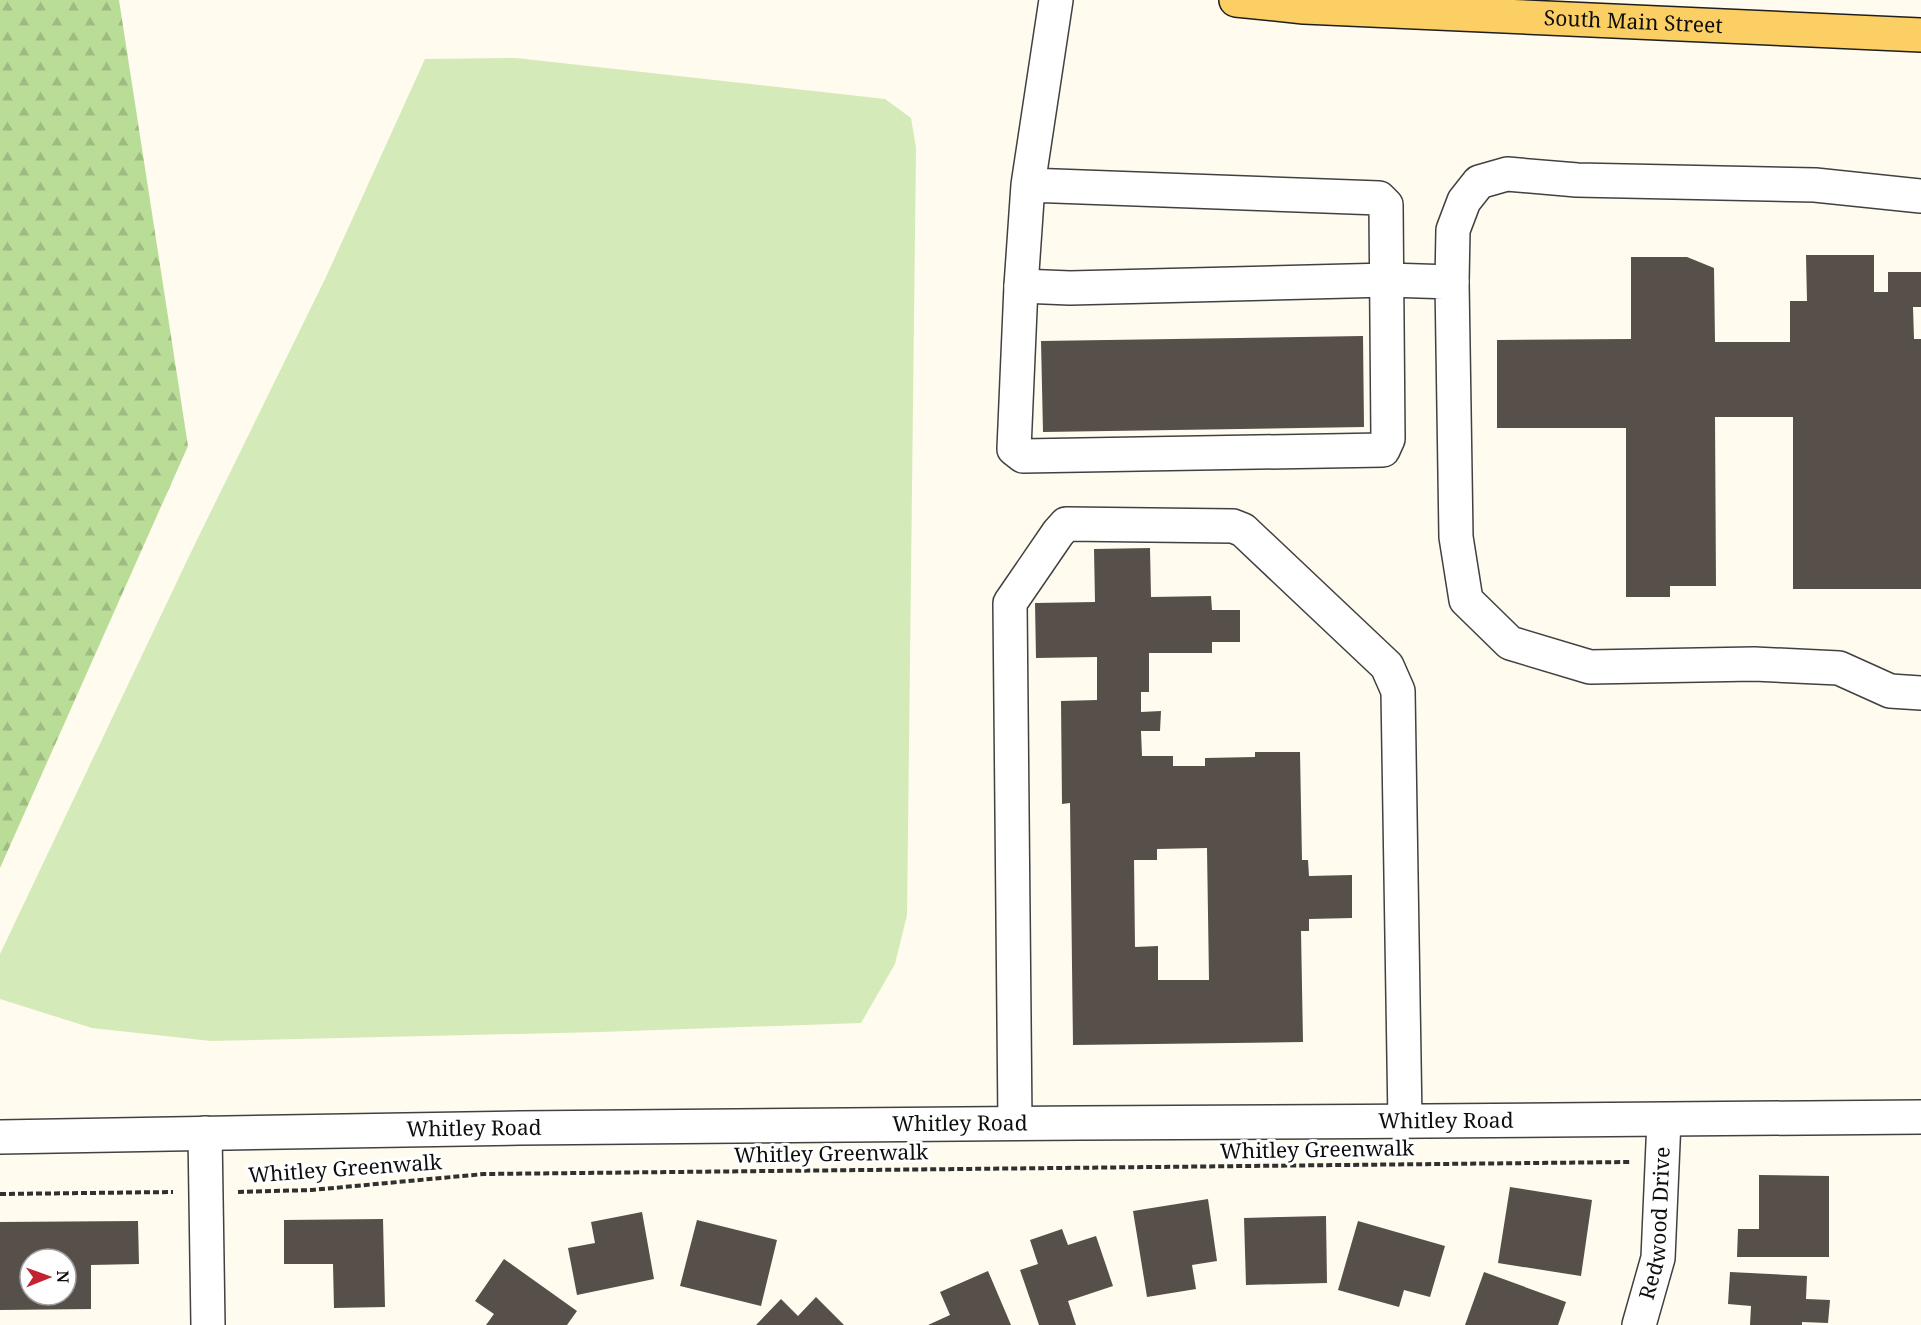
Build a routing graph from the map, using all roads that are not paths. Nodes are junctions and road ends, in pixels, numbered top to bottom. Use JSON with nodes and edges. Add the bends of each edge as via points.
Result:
{"nodes":[{"id":1,"x":1056,"y":0,"type":"edge"},
{"id":2,"x":1236,"y":0,"type":"edge"},
{"id":3,"x":1304,"y":4,"type":"edge"},
{"id":4,"x":1921,"y":35,"type":"edge"},
{"id":5,"x":1028,"y":185,"type":"junction"},
{"id":6,"x":1921,"y":196,"type":"edge"},
{"id":7,"x":1388,"y":280,"type":"junction"},
{"id":8,"x":1452,"y":282,"type":"junction"},
{"id":9,"x":1021,"y":286,"type":"junction"},
{"id":10,"x":1921,"y":693,"type":"edge"},
{"id":11,"x":1921,"y":1117,"type":"edge"},
{"id":12,"x":1664,"y":1120,"type":"junction"},
{"id":13,"x":1406,"y":1121,"type":"junction"},
{"id":14,"x":1015,"y":1123,"type":"junction"},
{"id":15,"x":206,"y":1133,"type":"junction"},
{"id":16,"x":0,"y":1137,"type":"edge"},
{"id":17,"x":208,"y":1325,"type":"edge"},
{"id":18,"x":1638,"y":1325,"type":"edge"}],
"edges":[{"from":1,"to":5,"type":"street"},
{"from":2,"to":3,"type":"main road","name":"South Main Street"},
{"from":3,"to":4,"type":"main road","name":"South Main Street"},
{"from":5,"to":7,"type":"street","via":[[1379,198],[1386,205]]},
{"from":5,"to":9,"type":"street"},
{"from":6,"to":8,"type":"street","via":[[1815,185],[1577,180],[1507,174],[1479,182],[1464,201],[1453,230]]},
{"from":7,"to":8,"type":"street"},
{"from":7,"to":9,"type":"street"},
{"from":7,"to":9,"type":"street","via":[[1388,439],[1383,450],[1034,456],[1023,456],[1014,449]]},
{"from":8,"to":10,"type":"street","via":[[1455,537],[1466,600],[1510,643],[1590,667],[1754,664],[1839,668],[1890,691]]},
{"from":11,"to":12,"type":"street","name":"Whitley Road"},
{"from":12,"to":13,"type":"street","name":"Whitley Road"},
{"from":12,"to":18,"type":"street","name":"Redwood Drive","via":[[1658,1258]]},
{"from":13,"to":14,"type":"street","name":"Whitley Road"},
{"from":13,"to":14,"type":"street","via":[[1398,691],[1388,666],[1243,530],[1233,526],[1066,524],[1010,603]]},
{"from":14,"to":15,"type":"street","name":"Whitley Road"},
{"from":15,"to":16,"type":"street","name":"Whitley Road"},
{"from":15,"to":17,"type":"street"}]}
